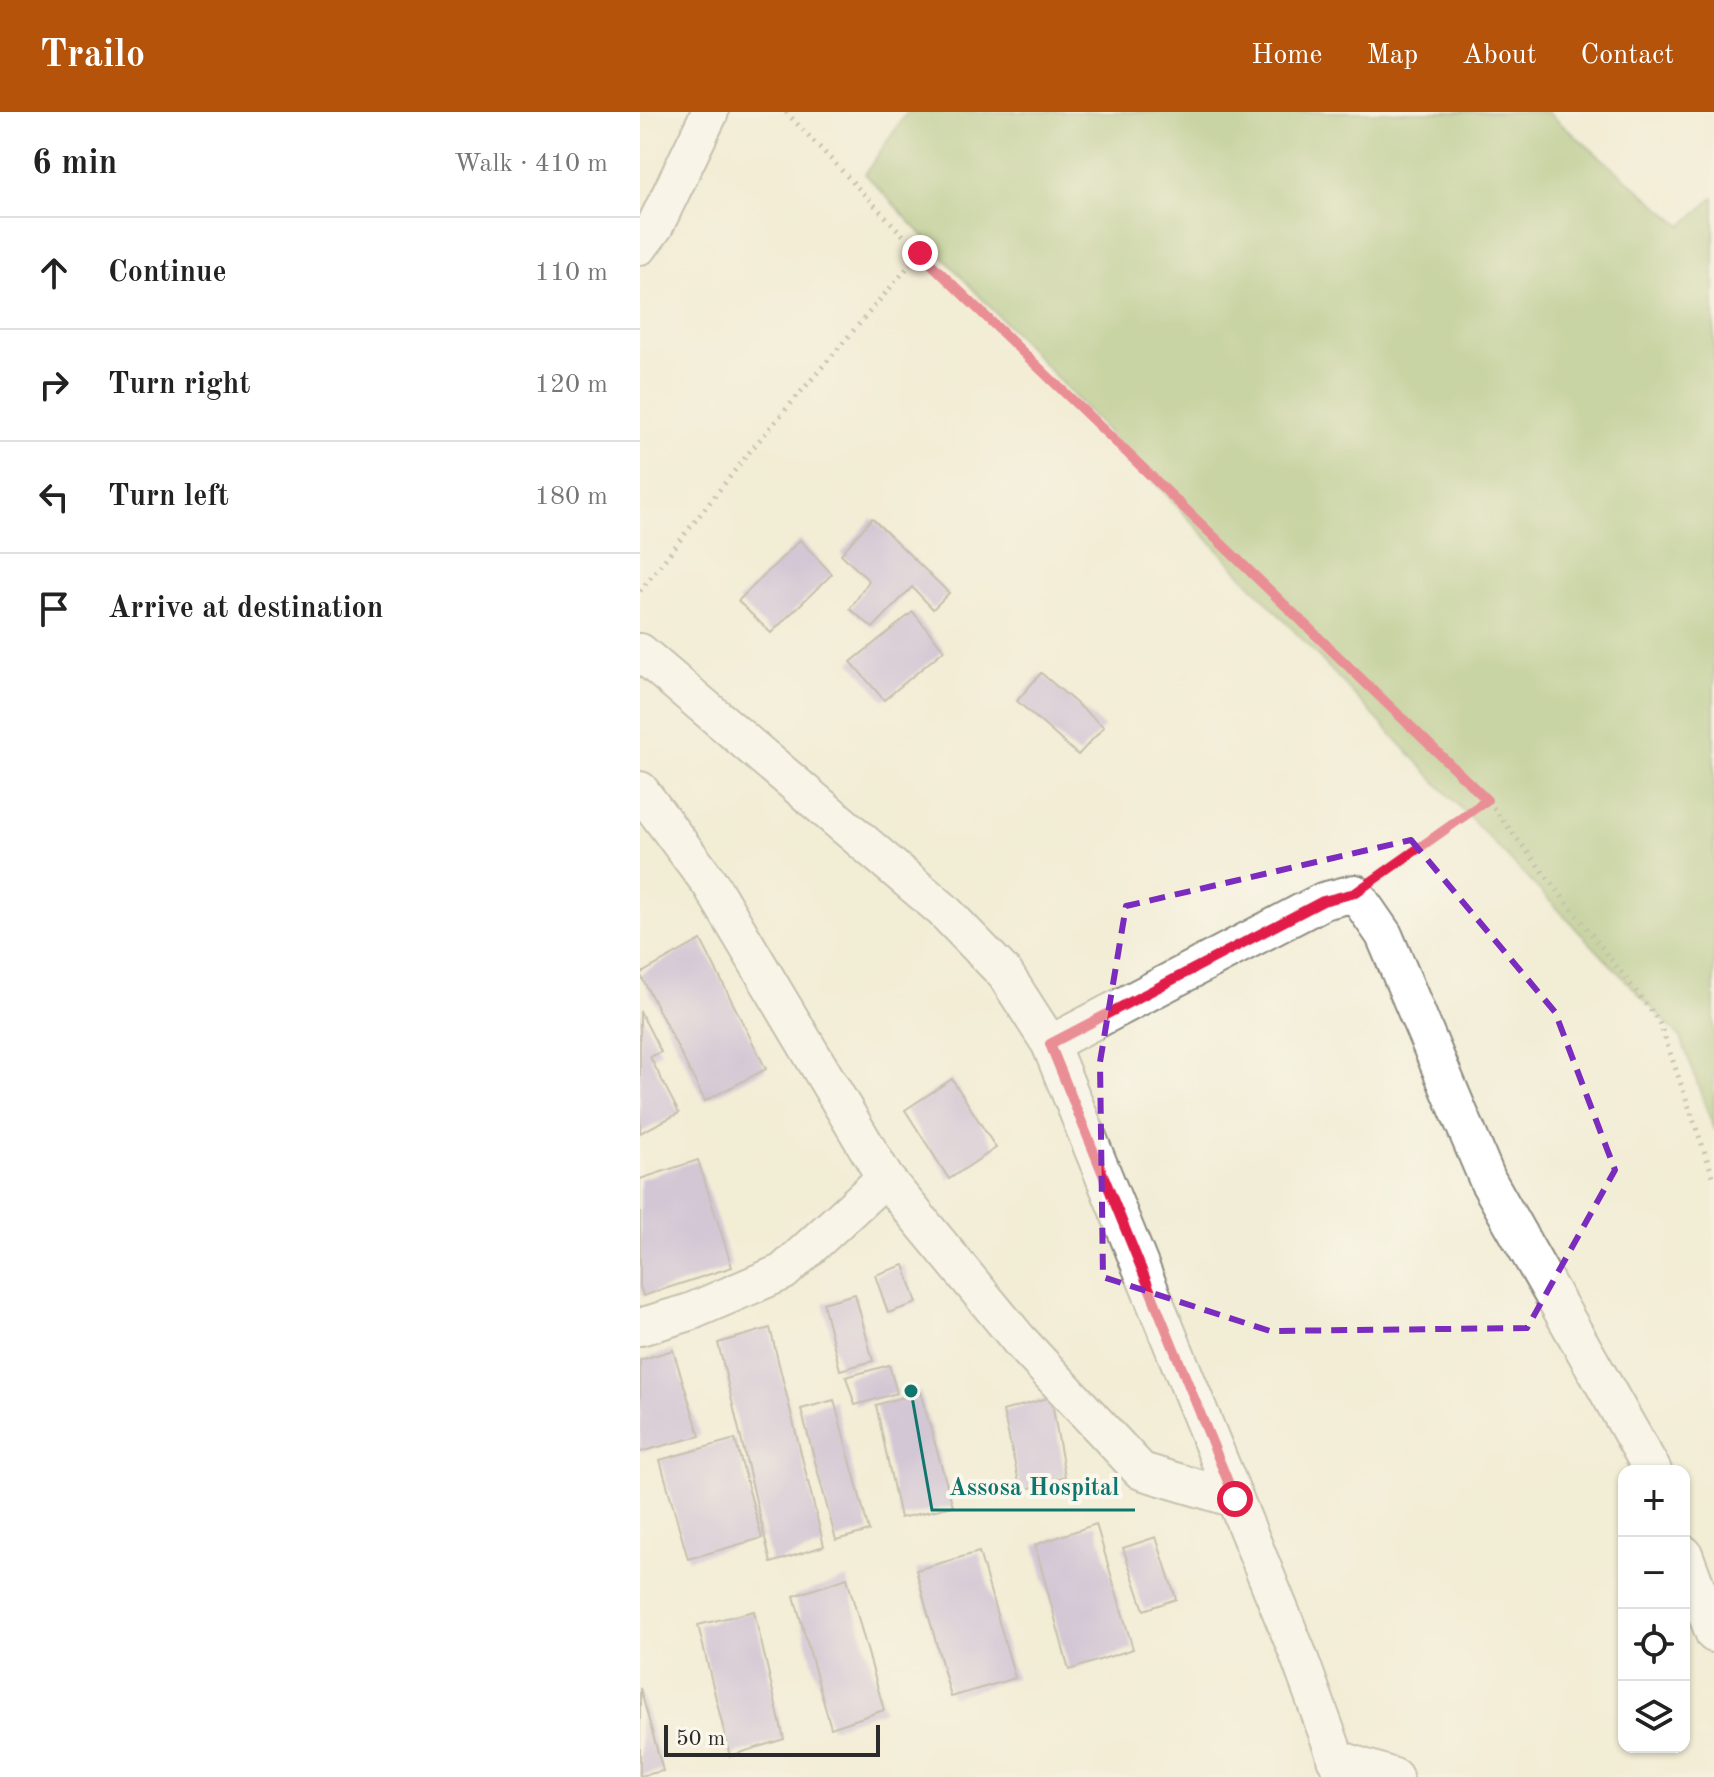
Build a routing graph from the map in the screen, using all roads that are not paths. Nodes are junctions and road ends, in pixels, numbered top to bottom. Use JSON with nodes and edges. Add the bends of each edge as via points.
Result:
{"nodes":[{"id":1,"x":710,"y":112,"type":"edge"},
{"id":2,"x":640,"y":246,"type":"edge"},
{"id":3,"x":646,"y":669,"type":"edge"},
{"id":4,"x":640,"y":790,"type":"edge"},
{"id":5,"x":1050,"y":1044,"type":"junction"},
{"id":6,"x":885,"y":1178,"type":"junction"},
{"id":7,"x":640,"y":1327,"type":"edge"},
{"id":8,"x":1650,"y":1465,"type":"edge"},
{"id":9,"x":1235,"y":1499,"type":"junction"},
{"id":10,"x":1690,"y":1570,"type":"edge"},
{"id":11,"x":1714,"y":1634,"type":"edge"},
{"id":12,"x":1339,"y":1767,"type":"edge"},
{"id":13,"x":1394,"y":1777,"type":"edge"}],
"edges":[{"from":1,"to":2,"type":"street","via":[[655,226]]},
{"from":3,"to":5,"type":"street","via":[[943,910],[1005,974]]},
{"from":4,"to":6,"type":"street","via":[[711,885]]},
{"from":5,"to":8,"type":"street","via":[[1323,901],[1355,893],[1384,935],[1488,1181]]},
{"from":5,"to":9,"type":"street"},
{"from":6,"to":7,"type":"street","via":[[783,1272]]},
{"from":6,"to":9,"type":"street","via":[[1019,1340],[1141,1471]]},
{"from":9,"to":12,"type":"street"},
{"from":10,"to":11,"type":"street"},
{"from":12,"to":13,"type":"street"}]}
